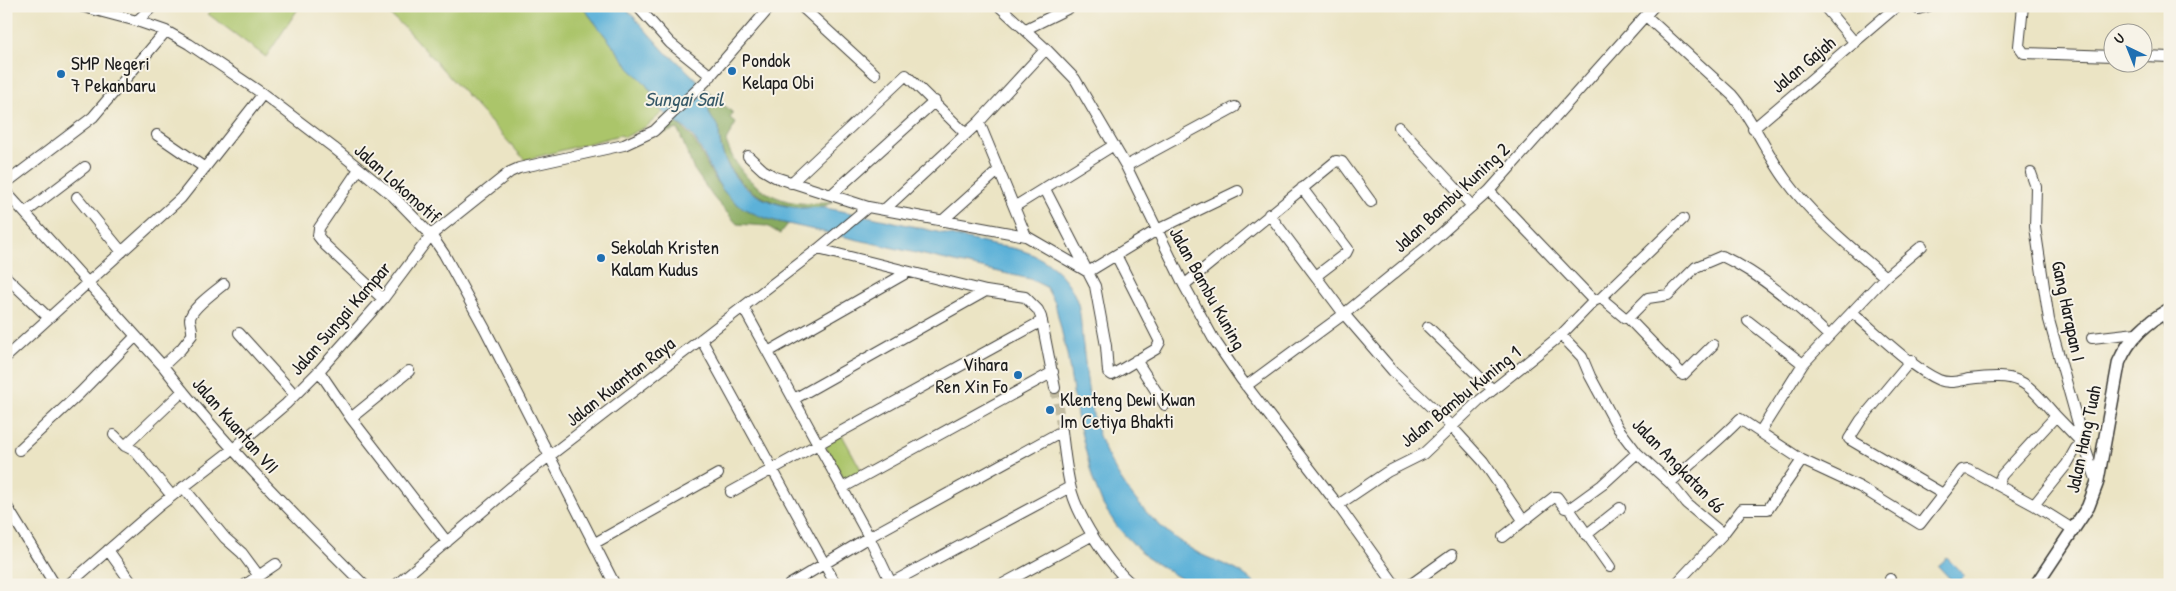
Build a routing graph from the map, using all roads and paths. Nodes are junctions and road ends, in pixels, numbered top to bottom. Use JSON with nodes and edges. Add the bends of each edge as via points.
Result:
{"nodes":[{"id":1,"x":80,"y":6,"type":"edge"},
{"id":2,"x":153,"y":6,"type":"edge"},
{"id":3,"x":637,"y":6,"type":"edge"},
{"id":4,"x":771,"y":6,"type":"edge"},
{"id":5,"x":801,"y":6,"type":"edge"},
{"id":6,"x":999,"y":6,"type":"edge"},
{"id":7,"x":1072,"y":6,"type":"edge"},
{"id":8,"x":1654,"y":6,"type":"edge"},
{"id":9,"x":1824,"y":6,"type":"edge"},
{"id":10,"x":1897,"y":6,"type":"edge"},
{"id":11,"x":1914,"y":6,"type":"edge"},
{"id":12,"x":1929,"y":6,"type":"edge"},
{"id":13,"x":2023,"y":6,"type":"edge"},
{"id":14,"x":1646,"y":16,"type":"junction"},
{"id":15,"x":137,"y":21,"type":"junction"},
{"id":16,"x":1026,"y":29,"type":"junction"},
{"id":17,"x":166,"y":31,"type":"junction"},
{"id":18,"x":1855,"y":43,"type":"junction"},
{"id":19,"x":1046,"y":48,"type":"junction"},
{"id":20,"x":2104,"y":56,"type":"edge"},
{"id":21,"x":2154,"y":56,"type":"edge"},
{"id":22,"x":2170,"y":57,"type":"edge"},
{"id":23,"x":875,"y":74,"type":"dead end"},
{"id":24,"x":708,"y":79,"type":"junction"},
{"id":25,"x":263,"y":94,"type":"junction"},
{"id":26,"x":935,"y":101,"type":"junction"},
{"id":27,"x":1235,"y":107,"type":"dead end"},
{"id":28,"x":979,"y":122,"type":"junction"},
{"id":29,"x":1399,"y":127,"type":"dead end"},
{"id":30,"x":1753,"y":128,"type":"junction"},
{"id":31,"x":157,"y":134,"type":"dead end"},
{"id":32,"x":966,"y":134,"type":"junction"},
{"id":33,"x":1114,"y":145,"type":"junction"},
{"id":34,"x":748,"y":156,"type":"dead end"},
{"id":35,"x":1126,"y":166,"type":"junction"},
{"id":36,"x":85,"y":167,"type":"dead end"},
{"id":37,"x":205,"y":168,"type":"junction"},
{"id":38,"x":359,"y":169,"type":"junction"},
{"id":39,"x":999,"y":170,"type":"junction"},
{"id":40,"x":2031,"y":173,"type":"dead end"},
{"id":41,"x":6,"y":183,"type":"edge"},
{"id":42,"x":791,"y":183,"type":"junction"},
{"id":43,"x":1302,"y":188,"type":"junction"},
{"id":44,"x":1045,"y":189,"type":"junction"},
{"id":45,"x":1238,"y":191,"type":"dead end"},
{"id":46,"x":1489,"y":191,"type":"junction"},
{"id":47,"x":6,"y":192,"type":"edge"},
{"id":48,"x":831,"y":195,"type":"junction"},
{"id":49,"x":78,"y":197,"type":"dead end"},
{"id":50,"x":1371,"y":202,"type":"dead end"},
{"id":51,"x":1472,"y":206,"type":"junction"},
{"id":52,"x":1014,"y":207,"type":"junction"},
{"id":53,"x":865,"y":209,"type":"junction"},
{"id":54,"x":884,"y":210,"type":"junction"},
{"id":55,"x":26,"y":212,"type":"junction"},
{"id":56,"x":1269,"y":214,"type":"junction"},
{"id":57,"x":1683,"y":219,"type":"dead end"},
{"id":58,"x":942,"y":222,"type":"junction"},
{"id":59,"x":1156,"y":230,"type":"junction"},
{"id":60,"x":431,"y":235,"type":"junction"},
{"id":61,"x":1026,"y":236,"type":"junction"},
{"id":62,"x":1922,"y":246,"type":"dead end"},
{"id":63,"x":818,"y":248,"type":"junction"},
{"id":64,"x":122,"y":252,"type":"junction"},
{"id":65,"x":1116,"y":255,"type":"junction"},
{"id":66,"x":908,"y":272,"type":"junction"},
{"id":67,"x":1088,"y":272,"type":"junction"},
{"id":68,"x":1316,"y":276,"type":"junction"},
{"id":69,"x":6,"y":277,"type":"edge"},
{"id":70,"x":1885,"y":277,"type":"junction"},
{"id":71,"x":87,"y":282,"type":"junction"},
{"id":72,"x":224,"y":284,"type":"dead end"},
{"id":73,"x":1184,"y":285,"type":"junction"},
{"id":74,"x":986,"y":291,"type":"junction"},
{"id":75,"x":383,"y":299,"type":"junction"},
{"id":76,"x":1597,"y":300,"type":"junction"},
{"id":77,"x":743,"y":307,"type":"junction"},
{"id":78,"x":2167,"y":311,"type":"edge"},
{"id":79,"x":1852,"y":312,"type":"junction"},
{"id":80,"x":1344,"y":314,"type":"junction"},
{"id":81,"x":49,"y":318,"type":"junction"},
{"id":82,"x":1628,"y":318,"type":"junction"},
{"id":83,"x":1042,"y":321,"type":"junction"},
{"id":84,"x":1748,"y":321,"type":"dead end"},
{"id":85,"x":2170,"y":326,"type":"edge"},
{"id":86,"x":1428,"y":327,"type":"dead end"},
{"id":87,"x":239,"y":333,"type":"dead end"},
{"id":88,"x":2136,"y":333,"type":"junction"},
{"id":89,"x":1561,"y":335,"type":"junction"},
{"id":90,"x":136,"y":336,"type":"junction"},
{"id":91,"x":1829,"y":336,"type":"junction"},
{"id":92,"x":2092,"y":338,"type":"dead end"},
{"id":93,"x":701,"y":339,"type":"junction"},
{"id":94,"x":1713,"y":345,"type":"dead end"},
{"id":95,"x":768,"y":352,"type":"junction"},
{"id":96,"x":6,"y":357,"type":"edge"},
{"id":97,"x":1136,"y":360,"type":"junction"},
{"id":98,"x":1911,"y":360,"type":"junction"},
{"id":99,"x":1803,"y":364,"type":"junction"},
{"id":100,"x":163,"y":366,"type":"junction"},
{"id":101,"x":320,"y":371,"type":"junction"},
{"id":102,"x":409,"y":371,"type":"dead end"},
{"id":103,"x":1053,"y":372,"type":"junction"},
{"id":104,"x":1246,"y":386,"type":"junction"},
{"id":105,"x":1055,"y":388,"type":"tunnel mouth"},
{"id":106,"x":1493,"y":390,"type":"junction"},
{"id":107,"x":183,"y":391,"type":"junction"},
{"id":108,"x":295,"y":395,"type":"junction"},
{"id":109,"x":794,"y":399,"type":"junction"},
{"id":110,"x":1165,"y":405,"type":"dead end"},
{"id":111,"x":2056,"y":416,"type":"junction"},
{"id":112,"x":351,"y":418,"type":"junction"},
{"id":113,"x":1451,"y":426,"type":"junction"},
{"id":114,"x":1760,"y":432,"type":"junction"},
{"id":115,"x":114,"y":434,"type":"dead end"},
{"id":116,"x":818,"y":444,"type":"junction"},
{"id":117,"x":2084,"y":445,"type":"junction"},
{"id":118,"x":124,"y":446,"type":"junction"},
{"id":119,"x":233,"y":449,"type":"junction"},
{"id":120,"x":19,"y":450,"type":"dead end"},
{"id":121,"x":1637,"y":452,"type":"junction"},
{"id":122,"x":551,"y":456,"type":"junction"},
{"id":123,"x":1802,"y":460,"type":"junction"},
{"id":124,"x":774,"y":469,"type":"junction"},
{"id":125,"x":718,"y":474,"type":"dead end"},
{"id":126,"x":1670,"y":483,"type":"junction"},
{"id":127,"x":2097,"y":483,"type":"junction"},
{"id":128,"x":1998,"y":484,"type":"junction"},
{"id":129,"x":183,"y":487,"type":"junction"},
{"id":130,"x":1070,"y":487,"type":"junction"},
{"id":131,"x":842,"y":488,"type":"junction"},
{"id":132,"x":731,"y":492,"type":"dead end"},
{"id":133,"x":1943,"y":494,"type":"junction"},
{"id":134,"x":172,"y":496,"type":"junction"},
{"id":135,"x":6,"y":505,"type":"edge"},
{"id":136,"x":1338,"y":505,"type":"junction"},
{"id":137,"x":2034,"y":505,"type":"junction"},
{"id":138,"x":1620,"y":508,"type":"dead end"},
{"id":139,"x":1569,"y":509,"type":"junction"},
{"id":140,"x":1523,"y":520,"type":"junction"},
{"id":141,"x":2074,"y":530,"type":"junction"},
{"id":142,"x":1723,"y":534,"type":"junction"},
{"id":143,"x":1586,"y":535,"type":"junction"},
{"id":144,"x":1091,"y":536,"type":"junction"},
{"id":145,"x":869,"y":537,"type":"junction"},
{"id":146,"x":1503,"y":537,"type":"dead end"},
{"id":147,"x":447,"y":542,"type":"junction"},
{"id":148,"x":595,"y":543,"type":"junction"},
{"id":149,"x":108,"y":550,"type":"junction"},
{"id":150,"x":1452,"y":555,"type":"dead end"},
{"id":151,"x":825,"y":563,"type":"junction"},
{"id":152,"x":276,"y":564,"type":"dead end"},
{"id":153,"x":1610,"y":567,"type":"dead end"},
{"id":154,"x":259,"y":576,"type":"junction"},
{"id":155,"x":1124,"y":578,"type":"junction"},
{"id":156,"x":891,"y":584,"type":"edge"},
{"id":157,"x":55,"y":585,"type":"edge"},
{"id":158,"x":68,"y":585,"type":"edge"},
{"id":159,"x":132,"y":585,"type":"edge"},
{"id":160,"x":245,"y":585,"type":"edge"},
{"id":161,"x":364,"y":585,"type":"edge"},
{"id":162,"x":396,"y":585,"type":"edge"},
{"id":163,"x":615,"y":585,"type":"edge"},
{"id":164,"x":789,"y":585,"type":"edge"},
{"id":165,"x":836,"y":585,"type":"edge"},
{"id":166,"x":1001,"y":585,"type":"edge"},
{"id":167,"x":1112,"y":585,"type":"edge"},
{"id":168,"x":1133,"y":585,"type":"edge"},
{"id":169,"x":1395,"y":585,"type":"edge"},
{"id":170,"x":1410,"y":585,"type":"edge"},
{"id":171,"x":1675,"y":585,"type":"edge"},
{"id":172,"x":2036,"y":585,"type":"edge"}],
"edges":[{"from":1,"to":15,"type":"street","name":"Jalan Lokomotif"},
{"from":2,"to":15,"type":"street"},
{"from":3,"to":24,"type":"street"},
{"from":4,"to":24,"type":"street","name":"Jalan Sungai Kampar"},
{"from":5,"to":23,"type":"street"},
{"from":6,"to":16,"type":"street","name":"Jalan Bambu Kuning"},
{"from":7,"to":16,"type":"street"},
{"from":8,"to":14,"type":"street","name":"Jalan Bambu Kuning 2"},
{"from":9,"to":18,"type":"street"},
{"from":10,"to":18,"type":"street","name":"Jalan Gajah"},
{"from":11,"to":12,"type":"street","via":[[1918,9]]},
{"from":13,"to":20,"type":"street","via":[[2019,46],[2024,53]]},
{"from":14,"to":30,"type":"street","via":[[1732,95]]},
{"from":14,"to":46,"type":"street","name":"Jalan Bambu Kuning 2"},
{"from":15,"to":17,"type":"street","name":"Jalan Lokomotif"},
{"from":16,"to":19,"type":"street","name":"Jalan Bambu Kuning"},
{"from":17,"to":25,"type":"street","name":"Jalan Lokomotif"},
{"from":17,"to":41,"type":"street","via":[[93,117]]},
{"from":18,"to":30,"type":"street","name":"Jalan Gajah"},
{"from":19,"to":28,"type":"street"},
{"from":19,"to":33,"type":"street","name":"Jalan Bambu Kuning","via":[[1075,79]]},
{"from":21,"to":22,"type":"street"},
{"from":24,"to":60,"type":"street","name":"Jalan Sungai Kampar","via":[[662,126],[645,137],[510,172]]},
{"from":25,"to":37,"type":"street"},
{"from":25,"to":38,"type":"street","name":"Jalan Lokomotif"},
{"from":26,"to":32,"type":"street"},
{"from":26,"to":42,"type":"street","via":[[905,76]]},
{"from":26,"to":48,"type":"street"},
{"from":27,"to":35,"type":"street"},
{"from":28,"to":32,"type":"street"},
{"from":28,"to":39,"type":"street"},
{"from":29,"to":51,"type":"street"},
{"from":30,"to":70,"type":"street","via":[[1778,169],[1807,206]]},
{"from":31,"to":37,"type":"street"},
{"from":32,"to":54,"type":"street"},
{"from":33,"to":35,"type":"street","name":"Jalan Bambu Kuning"},
{"from":33,"to":44,"type":"street"},
{"from":34,"to":42,"type":"street","via":[[763,170]]},
{"from":35,"to":59,"type":"street","name":"Jalan Bambu Kuning"},
{"from":36,"to":55,"type":"street"},
{"from":37,"to":64,"type":"street","via":[[181,198]]},
{"from":38,"to":60,"type":"street","name":"Jalan Lokomotif","via":[[394,196]]},
{"from":38,"to":75,"type":"street","via":[[319,228],[318,236]]},
{"from":39,"to":52,"type":"street"},
{"from":39,"to":58,"type":"street"},
{"from":40,"to":117,"type":"street","name":"Gang Harapan I","via":[[2036,187],[2036,227],[2049,320]]},
{"from":42,"to":48,"type":"street"},
{"from":43,"to":50,"type":"street","via":[[1336,161],[1342,162]]},
{"from":43,"to":56,"type":"street"},
{"from":43,"to":68,"type":"street","via":[[1348,249]]},
{"from":44,"to":52,"type":"street"},
{"from":44,"to":67,"type":"street"},
{"from":45,"to":59,"type":"street"},
{"from":46,"to":51,"type":"street","name":"Jalan Bambu Kuning 2"},
{"from":46,"to":76,"type":"street"},
{"from":47,"to":55,"type":"street","name":"Jalan Kuantan VII"},
{"from":48,"to":53,"type":"street"},
{"from":49,"to":64,"type":"street"},
{"from":51,"to":80,"type":"street","name":"Jalan Bambu Kuning 2"},
{"from":52,"to":61,"type":"street"},
{"from":53,"to":54,"type":"street"},
{"from":53,"to":63,"type":"street","name":"Jalan Kuantan Raya"},
{"from":54,"to":58,"type":"street"},
{"from":55,"to":71,"type":"street","name":"Jalan Kuantan VII"},
{"from":56,"to":68,"type":"street"},
{"from":56,"to":73,"type":"street"},
{"from":57,"to":76,"type":"street","name":"Jalan Bambu Kuning 1"},
{"from":58,"to":61,"type":"street"},
{"from":59,"to":65,"type":"street"},
{"from":59,"to":73,"type":"street","name":"Jalan Bambu Kuning"},
{"from":60,"to":75,"type":"street","name":"Jalan Sungai Kampar"},
{"from":60,"to":122,"type":"street","name":"Jalan Lokomotif","via":[[485,329]]},
{"from":61,"to":67,"type":"street"},
{"from":62,"to":70,"type":"street"},
{"from":63,"to":66,"type":"street"},
{"from":63,"to":77,"type":"street","name":"Jalan Kuantan Raya"},
{"from":64,"to":71,"type":"street"},
{"from":65,"to":67,"type":"street"},
{"from":65,"to":97,"type":"street","via":[[1160,342],[1159,346]]},
{"from":66,"to":74,"type":"street"},
{"from":66,"to":95,"type":"street"},
{"from":67,"to":97,"type":"street","via":[[1095,286],[1100,311],[1108,372],[1112,374]]},
{"from":68,"to":80,"type":"street"},
{"from":69,"to":81,"type":"street"},
{"from":70,"to":79,"type":"street"},
{"from":71,"to":81,"type":"street"},
{"from":71,"to":90,"type":"street","name":"Jalan Kuantan VII"},
{"from":72,"to":100,"type":"street","via":[[191,315],[192,335]]},
{"from":73,"to":104,"type":"street","name":"Jalan Bambu Kuning","via":[[1213,338]]},
{"from":74,"to":83,"type":"street","via":[[1025,297],[1038,310]]},
{"from":74,"to":109,"type":"street"},
{"from":75,"to":101,"type":"street","name":"Jalan Sungai Kampar"},
{"from":76,"to":82,"type":"street"},
{"from":76,"to":89,"type":"street","name":"Jalan Bambu Kuning 1"},
{"from":77,"to":93,"type":"street","name":"Jalan Kuantan Raya"},
{"from":77,"to":95,"type":"street"},
{"from":78,"to":85,"type":"street"},
{"from":78,"to":88,"type":"main road","name":"Jalan Hang Tuah"},
{"from":79,"to":91,"type":"street"},
{"from":79,"to":98,"type":"street"},
{"from":80,"to":104,"type":"street","name":"Jalan Bambu Kuning 2"},
{"from":80,"to":113,"type":"street","via":[[1393,371]]},
{"from":81,"to":96,"type":"street"},
{"from":82,"to":91,"type":"street","via":[[1648,298],[1668,295],[1696,267],[1722,256],[1798,306]]},
{"from":82,"to":94,"type":"street","via":[[1683,375]]},
{"from":83,"to":103,"type":"street"},
{"from":83,"to":116,"type":"street"},
{"from":84,"to":99,"type":"street"},
{"from":86,"to":106,"type":"street"},
{"from":87,"to":108,"type":"street"},
{"from":88,"to":92,"type":"street"},
{"from":88,"to":127,"type":"main road","name":"Jalan Hang Tuah","via":[[2119,362]]},
{"from":89,"to":106,"type":"street","name":"Jalan Bambu Kuning 1"},
{"from":89,"to":121,"type":"street","name":"Jalan Angkatan 66","via":[[1582,357],[1618,428]]},
{"from":90,"to":100,"type":"street","name":"Jalan Kuantan VII"},
{"from":90,"to":120,"type":"street"},
{"from":91,"to":99,"type":"street"},
{"from":93,"to":122,"type":"street","name":"Jalan Kuantan Raya"},
{"from":93,"to":124,"type":"street"},
{"from":95,"to":109,"type":"street"},
{"from":97,"to":110,"type":"street"},
{"from":98,"to":111,"type":"street","via":[[1938,379],[1948,382],[1992,376],[2022,381]]},
{"from":98,"to":133,"type":"street","via":[[1849,439]]},
{"from":99,"to":114,"type":"street"},
{"from":100,"to":107,"type":"street","name":"Jalan Kuantan VII"},
{"from":101,"to":108,"type":"street","name":"Jalan Sungai Kampar"},
{"from":101,"to":112,"type":"street"},
{"from":102,"to":112,"type":"street"},
{"from":103,"to":105,"type":"street"},
{"from":103,"to":131,"type":"street"},
{"from":104,"to":136,"type":"street","name":"Jalan Bambu Kuning"},
{"from":106,"to":113,"type":"street","name":"Jalan Bambu Kuning 1"},
{"from":107,"to":118,"type":"street"},
{"from":107,"to":119,"type":"street","name":"Jalan Kuantan VII"},
{"from":108,"to":119,"type":"street","name":"Jalan Sungai Kampar"},
{"from":109,"to":116,"type":"street"},
{"from":111,"to":117,"type":"street"},
{"from":111,"to":128,"type":"street","via":[[2002,475]]},
{"from":112,"to":147,"type":"street"},
{"from":113,"to":136,"type":"street","name":"Jalan Bambu Kuning 1","via":[[1423,454],[1387,472]]},
{"from":113,"to":140,"type":"street","via":[[1483,461]]},
{"from":114,"to":123,"type":"street"},
{"from":114,"to":126,"type":"street","via":[[1740,419]]},
{"from":115,"to":118,"type":"street"},
{"from":116,"to":124,"type":"street"},
{"from":116,"to":131,"type":"street"},
{"from":117,"to":127,"type":"street","name":"Gang Harapan I"},
{"from":117,"to":137,"type":"street","via":[[2076,448]]},
{"from":118,"to":134,"type":"street","via":[[134,451]]},
{"from":119,"to":129,"type":"street","name":"Jalan Sungai Kampar"},
{"from":119,"to":161,"type":"street","name":"Jalan Kuantan VII"},
{"from":121,"to":126,"type":"street","name":"Jalan Angkatan 66"},
{"from":121,"to":139,"type":"street"},
{"from":122,"to":147,"type":"street","name":"Jalan Kuantan Raya"},
{"from":122,"to":148,"type":"street","name":"Jalan Lokomotif"},
{"from":123,"to":133,"type":"street","via":[[1860,487],[1920,524]]},
{"from":123,"to":142,"type":"street","via":[[1768,509],[1742,509]]},
{"from":124,"to":132,"type":"street"},
{"from":124,"to":151,"type":"street"},
{"from":125,"to":148,"type":"street"},
{"from":126,"to":142,"type":"street","name":"Jalan Angkatan 66","via":[[1687,504]]},
{"from":127,"to":141,"type":"main road","name":"Jalan Hang Tuah"},
{"from":128,"to":133,"type":"street","via":[[1968,469],[1962,470]]},
{"from":128,"to":137,"type":"street"},
{"from":129,"to":134,"type":"street","name":"Jalan Sungai Kampar"},
{"from":129,"to":154,"type":"street"},
{"from":130,"to":144,"type":"street"},
{"from":130,"to":145,"type":"street","via":[[1062,431]]},
{"from":130,"to":156,"type":"street"},
{"from":131,"to":145,"type":"street"},
{"from":134,"to":149,"type":"street","name":"Jalan Sungai Kampar"},
{"from":135,"to":157,"type":"street"},
{"from":136,"to":169,"type":"street","name":"Jalan Bambu Kuning"},
{"from":137,"to":141,"type":"street"},
{"from":138,"to":143,"type":"street"},
{"from":139,"to":140,"type":"street","via":[[1554,497]]},
{"from":139,"to":143,"type":"street"},
{"from":140,"to":146,"type":"street"},
{"from":141,"to":172,"type":"main road","name":"Jalan Hang Tuah"},
{"from":142,"to":171,"type":"street","name":"Jalan Angkatan 66"},
{"from":143,"to":153,"type":"street"},
{"from":144,"to":155,"type":"street"},
{"from":144,"to":166,"type":"street"},
{"from":145,"to":151,"type":"street"},
{"from":145,"to":156,"type":"street"},
{"from":147,"to":162,"type":"street","name":"Jalan Kuantan Raya"},
{"from":148,"to":163,"type":"street","name":"Jalan Lokomotif"},
{"from":149,"to":158,"type":"street","name":"Jalan Sungai Kampar"},
{"from":149,"to":159,"type":"street"},
{"from":150,"to":170,"type":"street"},
{"from":151,"to":164,"type":"street"},
{"from":151,"to":165,"type":"street"},
{"from":152,"to":154,"type":"street"},
{"from":154,"to":160,"type":"street"},
{"from":155,"to":167,"type":"street"},
{"from":155,"to":168,"type":"street"}]}
